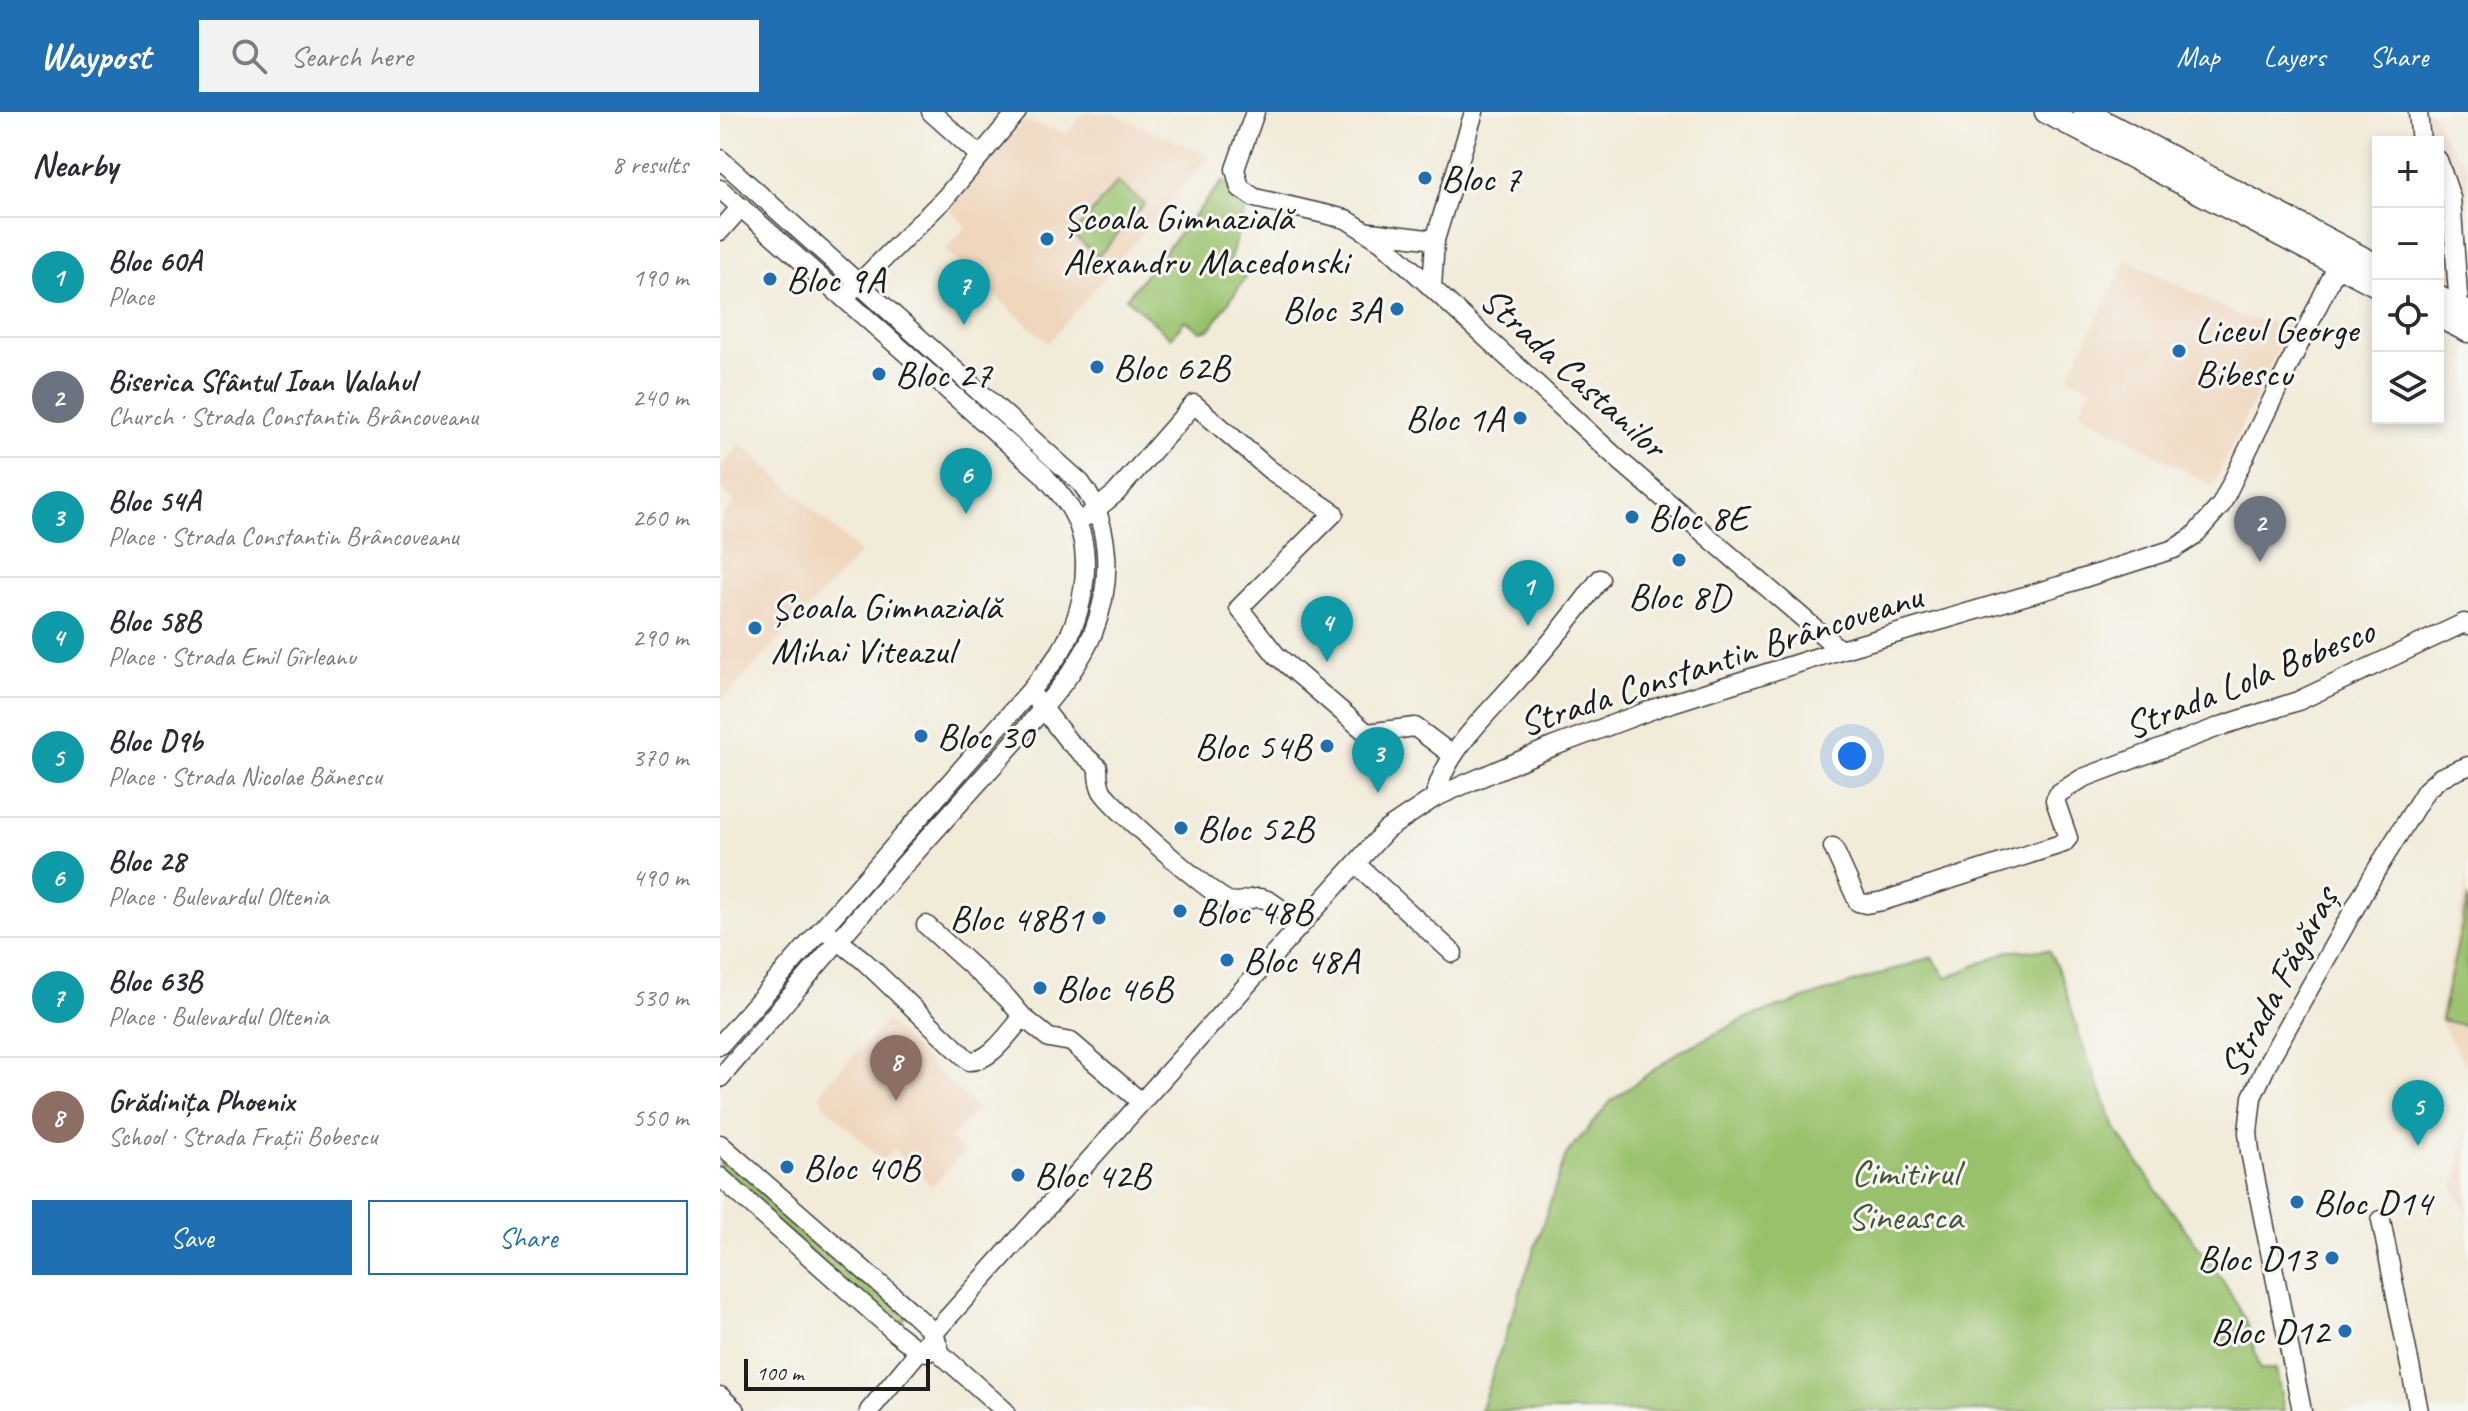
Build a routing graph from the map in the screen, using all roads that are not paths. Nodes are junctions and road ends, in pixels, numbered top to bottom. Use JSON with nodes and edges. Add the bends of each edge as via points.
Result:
{"nodes":[{"id":1,"x":931,"y":112,"type":"edge"},
{"id":2,"x":1017,"y":112,"type":"edge"},
{"id":3,"x":1255,"y":112,"type":"edge"},
{"id":4,"x":1474,"y":112,"type":"edge"},
{"id":5,"x":2046,"y":112,"type":"edge"},
{"id":6,"x":2085,"y":112,"type":"edge"},
{"id":7,"x":2418,"y":112,"type":"edge"},
{"id":8,"x":2420,"y":136,"type":"edge"},
{"id":9,"x":980,"y":156,"type":"junction"},
{"id":10,"x":720,"y":159,"type":"edge"},
{"id":11,"x":2444,"y":178,"type":"edge"},
{"id":12,"x":721,"y":193,"type":"edge"},
{"id":13,"x":741,"y":207,"type":"junction"},
{"id":14,"x":720,"y":231,"type":"edge"},
{"id":15,"x":1366,"y":232,"type":"junction"},
{"id":16,"x":1435,"y":240,"type":"junction"},
{"id":17,"x":2341,"y":257,"type":"junction"},
{"id":18,"x":2372,"y":265,"type":"edge"},
{"id":19,"x":2372,"y":281,"type":"edge"},
{"id":20,"x":859,"y":283,"type":"junction"},
{"id":21,"x":1432,"y":288,"type":"junction"},
{"id":22,"x":845,"y":298,"type":"junction"},
{"id":23,"x":2455,"y":312,"type":"edge"},
{"id":24,"x":2468,"y":331,"type":"edge"},
{"id":25,"x":1097,"y":510,"type":"junction"},
{"id":26,"x":1078,"y":523,"type":"junction"},
{"id":27,"x":1600,"y":579,"type":"dead end"},
{"id":28,"x":2466,"y":624,"type":"edge"},
{"id":29,"x":1840,"y":650,"type":"junction"},
{"id":30,"x":1030,"y":691,"type":"junction"},
{"id":31,"x":1043,"y":709,"type":"junction"},
{"id":32,"x":1451,"y":754,"type":"junction"},
{"id":33,"x":2468,"y":766,"type":"edge"},
{"id":34,"x":1434,"y":798,"type":"junction"},
{"id":35,"x":1833,"y":847,"type":"dead end"},
{"id":36,"x":1356,"y":864,"type":"junction"},
{"id":37,"x":926,"y":925,"type":"dead end"},
{"id":38,"x":1299,"y":927,"type":"junction"},
{"id":39,"x":822,"y":929,"type":"junction"},
{"id":40,"x":840,"y":940,"type":"junction"},
{"id":41,"x":1453,"y":953,"type":"dead end"},
{"id":42,"x":1023,"y":1017,"type":"junction"},
{"id":43,"x":720,"y":1045,"type":"edge"},
{"id":44,"x":720,"y":1078,"type":"edge"},
{"id":45,"x":1141,"y":1102,"type":"junction"},
{"id":46,"x":720,"y":1144,"type":"edge"},
{"id":47,"x":720,"y":1177,"type":"edge"},
{"id":48,"x":2381,"y":1220,"type":"dead end"},
{"id":49,"x":934,"y":1333,"type":"junction"},
{"id":50,"x":919,"y":1351,"type":"junction"},
{"id":51,"x":939,"y":1352,"type":"junction"},
{"id":52,"x":720,"y":1396,"type":"edge"},
{"id":53,"x":736,"y":1411,"type":"edge"},
{"id":54,"x":869,"y":1411,"type":"edge"},
{"id":55,"x":1005,"y":1411,"type":"edge"},
{"id":56,"x":2302,"y":1411,"type":"edge"},
{"id":57,"x":2419,"y":1411,"type":"edge"}],
"edges":[{"from":1,"to":9,"type":"street"},
{"from":2,"to":9,"type":"street"},
{"from":3,"to":15,"type":"street","name":"Strada Castanilor","via":[[1235,169],[1240,188],[1255,198],[1346,219]]},
{"from":4,"to":16,"type":"street"},
{"from":5,"to":17,"type":"main road"},
{"from":6,"to":17,"type":"main road"},
{"from":7,"to":8,"type":"street"},
{"from":9,"to":20,"type":"street"},
{"from":10,"to":20,"type":"street"},
{"from":11,"to":23,"type":"street","via":[[2451,198]]},
{"from":12,"to":13,"type":"street"},
{"from":13,"to":14,"type":"street"},
{"from":13,"to":22,"type":"street"},
{"from":15,"to":16,"type":"street"},
{"from":15,"to":21,"type":"street","name":"Strada Castanilor"},
{"from":16,"to":21,"type":"street"},
{"from":17,"to":18,"type":"main road"},
{"from":17,"to":19,"type":"main road"},
{"from":17,"to":29,"type":"street","name":"Strada Constantin Brâncoveanu","via":[[2221,505],[2193,537],[2174,549],[2059,586]]},
{"from":20,"to":22,"type":"street"},
{"from":20,"to":25,"type":"street","via":[[1067,468]]},
{"from":21,"to":29,"type":"street","name":"Strada Castanilor","via":[[1619,460]]},
{"from":22,"to":26,"type":"street","via":[[1043,474]]},
{"from":23,"to":24,"type":"main road"},
{"from":25,"to":26,"type":"street"},
{"from":25,"to":31,"type":"street","via":[[1107,567],[1098,616],[1085,651]]},
{"from":25,"to":32,"type":"street","via":[[1194,404],[1270,470],[1334,513],[1239,608],[1276,655],[1367,733],[1415,727]]},
{"from":26,"to":30,"type":"street","via":[[1085,580],[1075,620],[1060,652]]},
{"from":27,"to":32,"type":"street","via":[[1566,626]]},
{"from":28,"to":35,"type":"street","name":"Strada Lola Bobesco","via":[[2329,688],[2083,778],[2055,800],[2068,838],[2064,843],[1866,904],[1858,902]]},
{"from":29,"to":34,"type":"street","name":"Strada Constantin Brâncoveanu","via":[[1659,707]]},
{"from":30,"to":31,"type":"street"},
{"from":30,"to":39,"type":"street"},
{"from":31,"to":38,"type":"street","via":[[1098,767],[1098,781],[1108,798],[1183,867],[1231,902],[1268,900]]},
{"from":31,"to":40,"type":"street"},
{"from":32,"to":34,"type":"street"},
{"from":33,"to":56,"type":"street","name":"Strada Făgăraș","via":[[2426,790],[2305,993],[2252,1097],[2250,1152]]},
{"from":34,"to":36,"type":"street","name":"Strada Constantin Brâncoveanu","via":[[1386,830]]},
{"from":36,"to":38,"type":"street","name":"Strada Constantin Brâncoveanu"},
{"from":36,"to":41,"type":"street"},
{"from":37,"to":42,"type":"street"},
{"from":38,"to":45,"type":"street","name":"Strada Constantin Brâncoveanu"},
{"from":39,"to":40,"type":"street"},
{"from":39,"to":43,"type":"street"},
{"from":40,"to":42,"type":"street","via":[[969,1061],[989,1054]]},
{"from":40,"to":44,"type":"street"},
{"from":42,"to":45,"type":"street","via":[[1049,1038],[1071,1042]]},
{"from":45,"to":49,"type":"street","name":"Strada Constantin Brâncoveanu"},
{"from":46,"to":49,"type":"street"},
{"from":47,"to":50,"type":"street"},
{"from":48,"to":57,"type":"street"},
{"from":49,"to":50,"type":"street","name":"Strada Constantin Brâncoveanu"},
{"from":49,"to":51,"type":"street"},
{"from":50,"to":51,"type":"street"},
{"from":50,"to":54,"type":"street","name":"Strada Constantin Brâncoveanu"},
{"from":51,"to":55,"type":"street"},
{"from":52,"to":53,"type":"street"}]}
